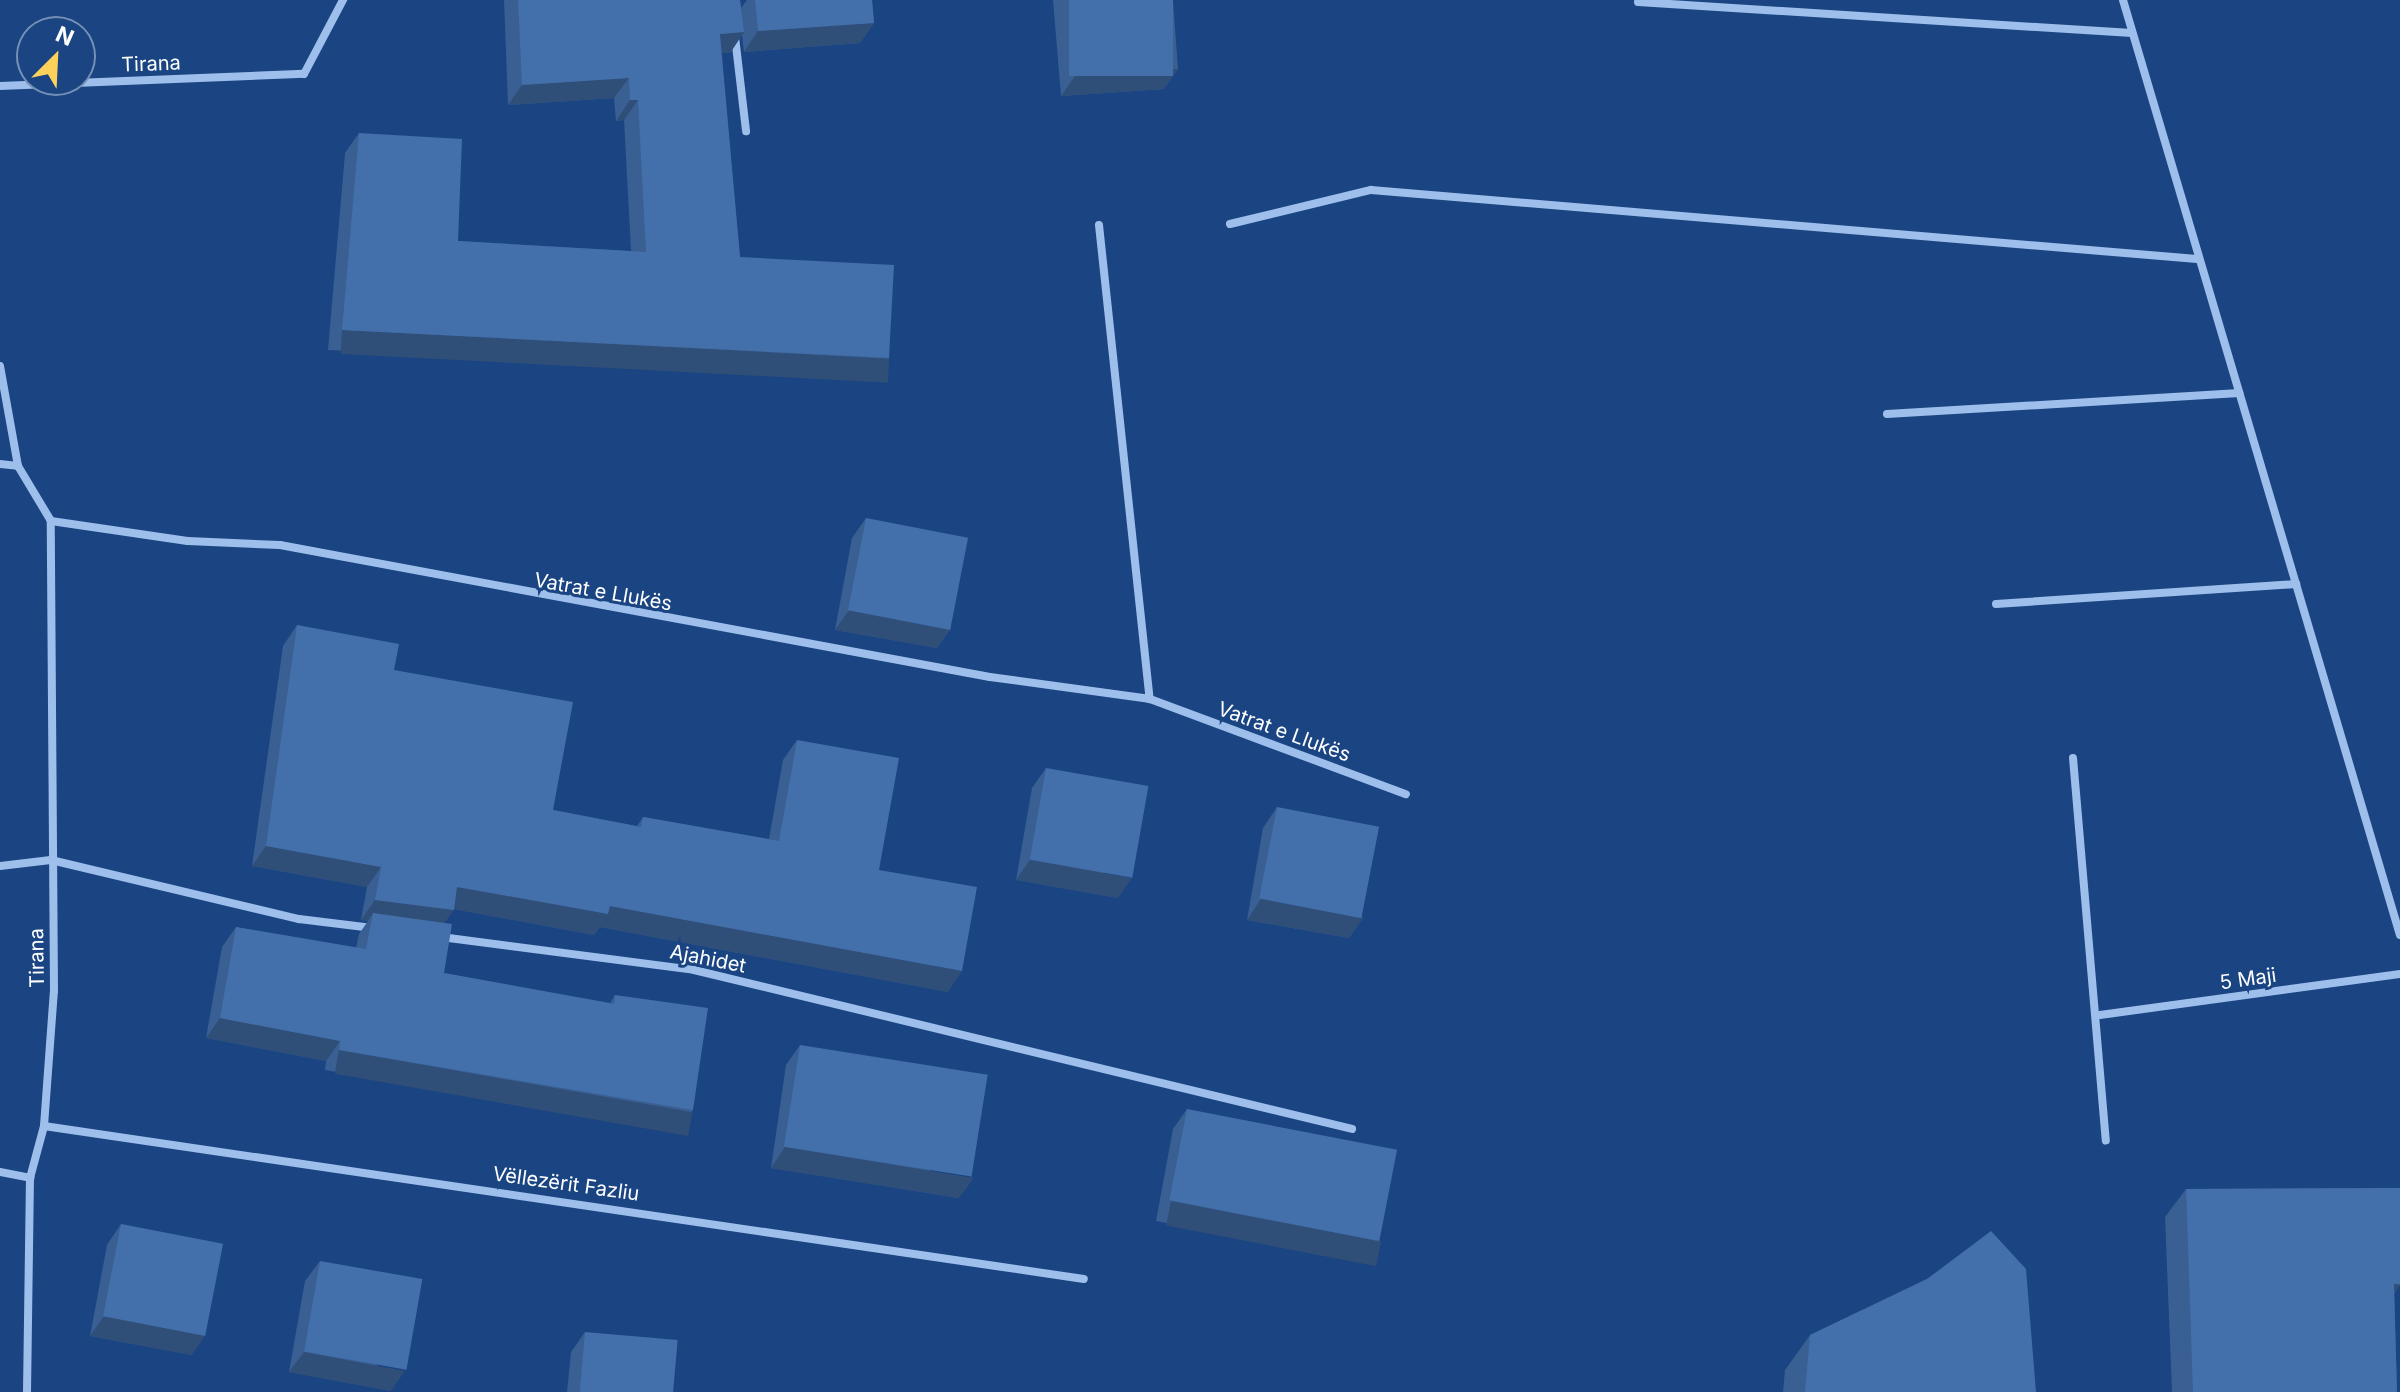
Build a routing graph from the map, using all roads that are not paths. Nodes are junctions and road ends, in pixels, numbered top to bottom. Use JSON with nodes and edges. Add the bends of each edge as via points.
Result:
{"nodes":[{"id":1,"x":343,"y":0,"type":"edge"},
{"id":2,"x":2123,"y":0,"type":"edge"},
{"id":3,"x":1638,"y":2,"type":"edge"},
{"id":4,"x":734,"y":29,"type":"edge"},
{"id":5,"x":2132,"y":33,"type":"junction"},
{"id":6,"x":0,"y":86,"type":"edge"},
{"id":7,"x":746,"y":131,"type":"dead end"},
{"id":8,"x":1230,"y":224,"type":"dead end"},
{"id":9,"x":1099,"y":225,"type":"dead end"},
{"id":10,"x":2197,"y":259,"type":"junction"},
{"id":11,"x":0,"y":366,"type":"edge"},
{"id":12,"x":2239,"y":393,"type":"junction"},
{"id":13,"x":1887,"y":414,"type":"dead end"},
{"id":14,"x":0,"y":464,"type":"edge"},
{"id":15,"x":18,"y":466,"type":"junction"},
{"id":16,"x":51,"y":521,"type":"junction"},
{"id":17,"x":2296,"y":584,"type":"junction"},
{"id":18,"x":1996,"y":604,"type":"dead end"},
{"id":19,"x":1150,"y":699,"type":"junction"},
{"id":20,"x":2073,"y":758,"type":"dead end"},
{"id":21,"x":1406,"y":794,"type":"dead end"},
{"id":22,"x":51,"y":860,"type":"junction"},
{"id":23,"x":0,"y":866,"type":"edge"},
{"id":24,"x":378,"y":929,"type":"edge"},
{"id":25,"x":425,"y":935,"type":"edge"},
{"id":26,"x":2400,"y":935,"type":"edge"},
{"id":27,"x":2400,"y":974,"type":"edge"},
{"id":28,"x":2100,"y":1015,"type":"junction"},
{"id":29,"x":44,"y":1126,"type":"junction"},
{"id":30,"x":1352,"y":1129,"type":"dead end"},
{"id":31,"x":2106,"y":1141,"type":"dead end"},
{"id":32,"x":0,"y":1172,"type":"edge"},
{"id":33,"x":30,"y":1178,"type":"junction"},
{"id":34,"x":1084,"y":1279,"type":"dead end"},
{"id":35,"x":27,"y":1392,"type":"edge"}],
"edges":[{"from":1,"to":6,"type":"street","name":"Tirana","via":[[304,74]]},
{"from":2,"to":5,"type":"street"},
{"from":3,"to":5,"type":"street"},
{"from":4,"to":7,"type":"street"},
{"from":5,"to":10,"type":"street"},
{"from":8,"to":10,"type":"street","via":[[1371,190]]},
{"from":9,"to":19,"type":"street"},
{"from":10,"to":12,"type":"street"},
{"from":11,"to":15,"type":"street"},
{"from":12,"to":13,"type":"street"},
{"from":12,"to":17,"type":"street"},
{"from":14,"to":15,"type":"street"},
{"from":15,"to":16,"type":"street"},
{"from":16,"to":19,"type":"street","name":"Vatrat e Llukës","via":[[188,541],[280,545],[990,677]]},
{"from":16,"to":22,"type":"street","name":"Tirana"},
{"from":17,"to":18,"type":"street"},
{"from":17,"to":26,"type":"street"},
{"from":19,"to":21,"type":"street","name":"Vatrat e Llukës"},
{"from":20,"to":28,"type":"street"},
{"from":22,"to":23,"type":"street"},
{"from":22,"to":24,"type":"street","via":[[299,919]]},
{"from":22,"to":29,"type":"street","name":"Tirana","via":[[54,991]]},
{"from":25,"to":30,"type":"street","name":"Ajahidet","via":[[694,970]]},
{"from":27,"to":28,"type":"street","name":"5 Maji"},
{"from":28,"to":31,"type":"street"},
{"from":29,"to":33,"type":"street","name":"Tirana"},
{"from":29,"to":34,"type":"street","name":"Vëllezërit Fazliu"},
{"from":32,"to":33,"type":"street"},
{"from":33,"to":35,"type":"street","name":"Tirana"}]}
